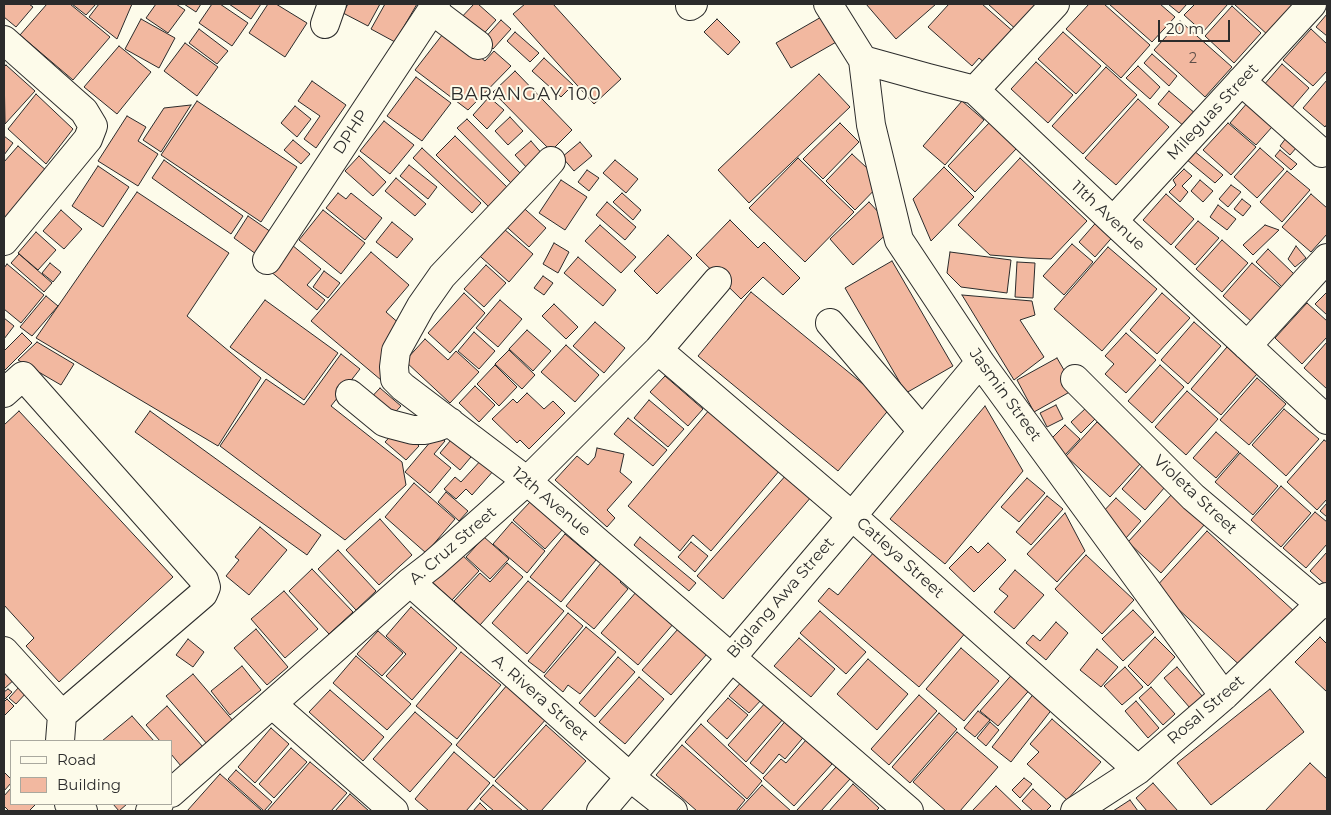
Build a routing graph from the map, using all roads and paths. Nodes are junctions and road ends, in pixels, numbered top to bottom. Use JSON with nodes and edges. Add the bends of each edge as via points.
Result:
{"nodes":[{"id":1,"x":828,"y":4,"type":"edge"},
{"id":2,"x":1055,"y":4,"type":"edge"},
{"id":3,"x":1312,"y":4,"type":"edge"},
{"id":4,"x":434,"y":7,"type":"edge"},
{"id":5,"x":4,"y":40,"type":"edge"},
{"id":6,"x":478,"y":45,"type":"dead end"},
{"id":7,"x":863,"y":60,"type":"junction"},
{"id":8,"x":1241,"y":81,"type":"junction"},
{"id":9,"x":975,"y":90,"type":"junction"},
{"id":10,"x":1322,"y":153,"type":"dead end"},
{"id":11,"x":551,"y":161,"type":"dead end"},
{"id":12,"x":1113,"y":221,"type":"junction"},
{"id":13,"x":4,"y":241,"type":"edge"},
{"id":14,"x":1327,"y":258,"type":"edge"},
{"id":15,"x":267,"y":260,"type":"dead end"},
{"id":16,"x":717,"y":281,"type":"dead end"},
{"id":17,"x":830,"y":323,"type":"dead end"},
{"id":18,"x":1247,"y":346,"type":"junction"},
{"id":19,"x":658,"y":350,"type":"junction"},
{"id":20,"x":980,"y":362,"type":"junction"},
{"id":21,"x":1075,"y":379,"type":"dead end"},
{"id":22,"x":4,"y":393,"type":"edge"},
{"id":23,"x":350,"y":394,"type":"dead end"},
{"id":24,"x":1327,"y":420,"type":"edge"},
{"id":25,"x":450,"y":422,"type":"junction"},
{"id":26,"x":922,"y":432,"type":"junction"},
{"id":27,"x":527,"y":481,"type":"junction"},
{"id":28,"x":852,"y":516,"type":"junction"},
{"id":29,"x":410,"y":582,"type":"junction"},
{"id":30,"x":1324,"y":601,"type":"edge"},
{"id":31,"x":4,"y":651,"type":"edge"},
{"id":32,"x":731,"y":657,"type":"junction"},
{"id":33,"x":1224,"y":696,"type":"junction"},
{"id":34,"x":272,"y":704,"type":"junction"},
{"id":35,"x":61,"y":728,"type":"edge"},
{"id":36,"x":1138,"y":770,"type":"junction"},
{"id":37,"x":630,"y":777,"type":"junction"},
{"id":38,"x":172,"y":792,"type":"edge"},
{"id":39,"x":71,"y":805,"type":"edge"},
{"id":40,"x":83,"y":811,"type":"edge"},
{"id":41,"x":394,"y":811,"type":"edge"},
{"id":42,"x":601,"y":811,"type":"edge"},
{"id":43,"x":672,"y":811,"type":"edge"},
{"id":44,"x":909,"y":811,"type":"edge"},
{"id":45,"x":1075,"y":811,"type":"edge"}],
"edges":[{"from":1,"to":7,"type":"street"},
{"from":2,"to":9,"type":"street"},
{"from":3,"to":8,"type":"street","name":"Mileguas Street"},
{"from":4,"to":6,"type":"street"},
{"from":4,"to":15,"type":"street","name":"DPHP"},
{"from":5,"to":13,"type":"street","via":[[84,111],[93,126],[88,139]]},
{"from":7,"to":9,"type":"street","name":"11th Avenue"},
{"from":7,"to":20,"type":"street","name":"Jasmin Street","via":[[871,124],[898,240]]},
{"from":8,"to":10,"type":"street"},
{"from":8,"to":12,"type":"street","name":"Mileguas Street"},
{"from":9,"to":12,"type":"street","name":"11th Avenue"},
{"from":11,"to":25,"type":"street","name":"12th Avenue","via":[[442,276],[396,351],[394,375],[397,382]]},
{"from":12,"to":18,"type":"street","name":"11th Avenue"},
{"from":14,"to":18,"type":"street"},
{"from":16,"to":19,"type":"street","name":"A. Cruz Street"},
{"from":17,"to":26,"type":"street"},
{"from":18,"to":24,"type":"street","name":"11th Avenue"},
{"from":19,"to":27,"type":"street","name":"A. Cruz Street"},
{"from":19,"to":28,"type":"street","name":"Catleya Street"},
{"from":20,"to":26,"type":"street","name":"Biglang Awa Street"},
{"from":20,"to":33,"type":"street","name":"Jasmin Street"},
{"from":21,"to":30,"type":"street","name":"Violeta Street","via":[[1193,497]]},
{"from":22,"to":35,"type":"street","via":[[23,376],[204,580],[206,587],[203,594]]},
{"from":23,"to":25,"type":"street","via":[[390,424],[425,430]]},
{"from":25,"to":27,"type":"street","name":"12th Avenue"},
{"from":26,"to":28,"type":"street","name":"Biglang Awa Street"},
{"from":27,"to":29,"type":"street","name":"A. Cruz Street"},
{"from":27,"to":32,"type":"street","name":"12th Avenue"},
{"from":28,"to":32,"type":"street","name":"Biglang Awa Street"},
{"from":28,"to":36,"type":"street","name":"Catleya Street"},
{"from":29,"to":34,"type":"street","name":"A. Cruz Street"},
{"from":29,"to":37,"type":"street","name":"A. Rivera Street"},
{"from":30,"to":33,"type":"street","name":"Rosal Street"},
{"from":31,"to":35,"type":"street"},
{"from":32,"to":37,"type":"street","name":"Biglang Awa Street"},
{"from":32,"to":44,"type":"street","name":"12th Avenue"},
{"from":33,"to":36,"type":"street","name":"Rosal Street"},
{"from":34,"to":38,"type":"street","name":"A. Cruz Street"},
{"from":34,"to":41,"type":"street"},
{"from":36,"to":45,"type":"street","name":"Rosal Street"},
{"from":37,"to":42,"type":"street","name":"Biglang Awa Street"},
{"from":37,"to":43,"type":"street","name":"A. Rivera Street"},
{"from":39,"to":40,"type":"street"}]}
